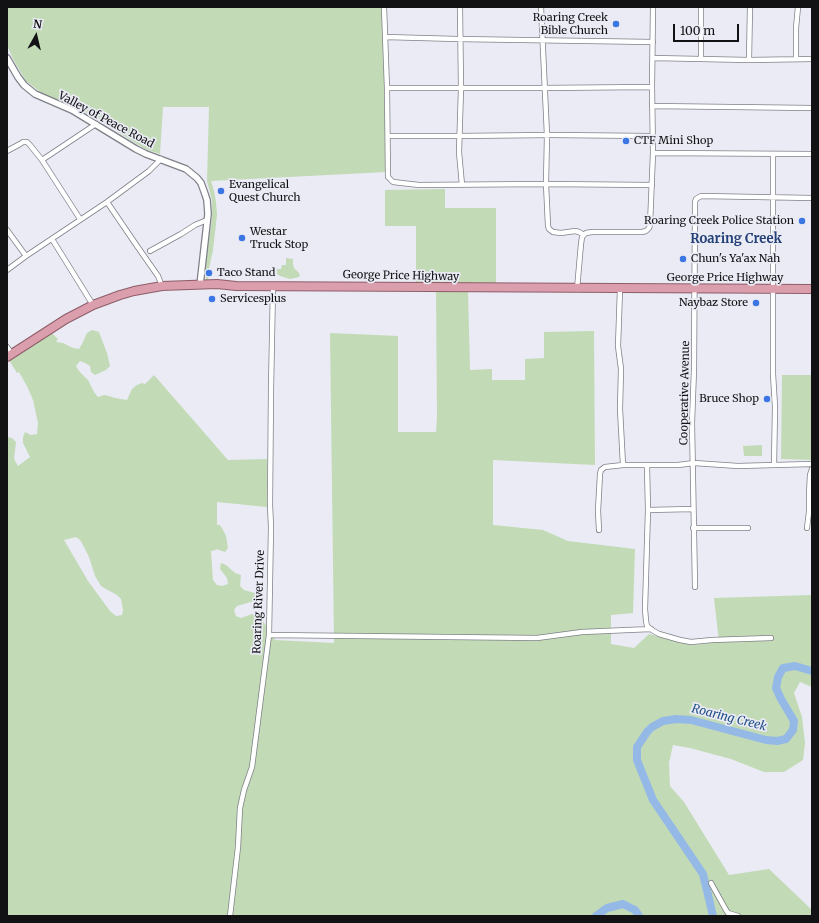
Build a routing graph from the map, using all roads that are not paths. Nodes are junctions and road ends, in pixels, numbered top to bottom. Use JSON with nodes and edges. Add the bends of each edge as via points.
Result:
{"nodes":[{"id":1,"x":384,"y":7,"type":"edge"},
{"id":2,"x":460,"y":7,"type":"edge"},
{"id":3,"x":541,"y":7,"type":"edge"},
{"id":4,"x":653,"y":7,"type":"edge"},
{"id":5,"x":701,"y":7,"type":"edge"},
{"id":6,"x":750,"y":7,"type":"edge"},
{"id":7,"x":798,"y":7,"type":"edge"},
{"id":8,"x":385,"y":37,"type":"junction"},
{"id":9,"x":461,"y":39,"type":"junction"},
{"id":10,"x":543,"y":40,"type":"junction"},
{"id":11,"x":653,"y":42,"type":"junction"},
{"id":12,"x":7,"y":58,"type":"edge"},
{"id":13,"x":653,"y":58,"type":"junction"},
{"id":14,"x":701,"y":59,"type":"junction"},
{"id":15,"x":796,"y":59,"type":"junction"},
{"id":16,"x":812,"y":59,"type":"edge"},
{"id":17,"x":749,"y":60,"type":"junction"},
{"id":18,"x":652,"y":87,"type":"junction"},
{"id":19,"x":387,"y":88,"type":"junction"},
{"id":20,"x":544,"y":88,"type":"junction"},
{"id":21,"x":461,"y":89,"type":"junction"},
{"id":22,"x":652,"y":106,"type":"junction"},
{"id":23,"x":812,"y":108,"type":"edge"},
{"id":24,"x":96,"y":124,"type":"junction"},
{"id":25,"x":547,"y":135,"type":"junction"},
{"id":26,"x":388,"y":136,"type":"junction"},
{"id":27,"x":460,"y":136,"type":"junction"},
{"id":28,"x":652,"y":136,"type":"junction"},
{"id":29,"x":7,"y":152,"type":"edge"},
{"id":30,"x":653,"y":153,"type":"junction"},
{"id":31,"x":773,"y":154,"type":"junction"},
{"id":32,"x":812,"y":154,"type":"edge"},
{"id":33,"x":161,"y":159,"type":"junction"},
{"id":34,"x":42,"y":160,"type":"junction"},
{"id":35,"x":546,"y":184,"type":"junction"},
{"id":36,"x":462,"y":185,"type":"junction"},
{"id":37,"x":652,"y":185,"type":"junction"},
{"id":38,"x":772,"y":198,"type":"junction"},
{"id":39,"x":812,"y":198,"type":"edge"},
{"id":40,"x":107,"y":202,"type":"junction"},
{"id":41,"x":80,"y":219,"type":"junction"},
{"id":42,"x":207,"y":220,"type":"junction"},
{"id":43,"x":7,"y":230,"type":"edge"},
{"id":44,"x":584,"y":235,"type":"junction"},
{"id":45,"x":52,"y":239,"type":"junction"},
{"id":46,"x":150,"y":251,"type":"dead end"},
{"id":47,"x":26,"y":256,"type":"junction"},
{"id":48,"x":7,"y":270,"type":"edge"},
{"id":49,"x":200,"y":285,"type":"junction"},
{"id":50,"x":162,"y":286,"type":"junction"},
{"id":51,"x":274,"y":286,"type":"junction"},
{"id":52,"x":577,"y":288,"type":"junction"},
{"id":53,"x":620,"y":289,"type":"junction"},
{"id":54,"x":695,"y":289,"type":"junction"},
{"id":55,"x":773,"y":289,"type":"junction"},
{"id":56,"x":812,"y":290,"type":"edge"},
{"id":57,"x":93,"y":305,"type":"junction"},
{"id":58,"x":9,"y":353,"type":"edge"},
{"id":59,"x":694,"y":463,"type":"junction"},
{"id":60,"x":812,"y":464,"type":"edge"},
{"id":61,"x":774,"y":465,"type":"junction"},
{"id":62,"x":622,"y":466,"type":"junction"},
{"id":63,"x":647,"y":466,"type":"junction"},
{"id":64,"x":812,"y":469,"type":"edge"},
{"id":65,"x":693,"y":509,"type":"junction"},
{"id":66,"x":648,"y":510,"type":"junction"},
{"id":67,"x":693,"y":528,"type":"junction"},
{"id":68,"x":748,"y":528,"type":"dead end"},
{"id":69,"x":807,"y":528,"type":"dead end"},
{"id":70,"x":599,"y":530,"type":"dead end"},
{"id":71,"x":695,"y":587,"type":"dead end"},
{"id":72,"x":651,"y":629,"type":"junction"},
{"id":73,"x":269,"y":635,"type":"junction"},
{"id":74,"x":771,"y":638,"type":"dead end"},
{"id":75,"x":711,"y":883,"type":"dead end"},
{"id":76,"x":230,"y":916,"type":"edge"},
{"id":77,"x":738,"y":916,"type":"edge"}],
"edges":[{"from":1,"to":8,"type":"street"},
{"from":2,"to":9,"type":"street"},
{"from":3,"to":10,"type":"street"},
{"from":4,"to":11,"type":"street"},
{"from":5,"to":14,"type":"street"},
{"from":6,"to":17,"type":"street"},
{"from":7,"to":15,"type":"street"},
{"from":8,"to":9,"type":"street"},
{"from":8,"to":19,"type":"street"},
{"from":9,"to":10,"type":"street"},
{"from":9,"to":21,"type":"street"},
{"from":10,"to":11,"type":"street"},
{"from":10,"to":20,"type":"street"},
{"from":11,"to":13,"type":"street"},
{"from":12,"to":24,"type":"street","name":"Valley of Peace Road","via":[[29,90]]},
{"from":13,"to":14,"type":"street"},
{"from":13,"to":18,"type":"street"},
{"from":14,"to":17,"type":"street"},
{"from":15,"to":16,"type":"street"},
{"from":15,"to":17,"type":"street"},
{"from":18,"to":20,"type":"street"},
{"from":18,"to":22,"type":"street"},
{"from":19,"to":21,"type":"street"},
{"from":19,"to":26,"type":"street"},
{"from":20,"to":21,"type":"street"},
{"from":20,"to":25,"type":"street"},
{"from":21,"to":27,"type":"street"},
{"from":22,"to":23,"type":"street"},
{"from":22,"to":28,"type":"street"},
{"from":24,"to":33,"type":"street","name":"Valley of Peace Road","via":[[136,149]]},
{"from":24,"to":34,"type":"street"},
{"from":25,"to":27,"type":"street"},
{"from":25,"to":28,"type":"street"},
{"from":25,"to":35,"type":"street"},
{"from":26,"to":27,"type":"street"},
{"from":26,"to":36,"type":"street","via":[[388,177],[394,182]]},
{"from":27,"to":36,"type":"street"},
{"from":28,"to":30,"type":"street"},
{"from":29,"to":34,"type":"street","via":[[27,142]]},
{"from":30,"to":31,"type":"street"},
{"from":30,"to":37,"type":"street"},
{"from":31,"to":32,"type":"street"},
{"from":31,"to":38,"type":"street"},
{"from":33,"to":40,"type":"street"},
{"from":33,"to":42,"type":"street","name":"Valley of Peace Road","via":[[186,170],[201,183],[205,194]]},
{"from":34,"to":41,"type":"street"},
{"from":35,"to":36,"type":"street"},
{"from":35,"to":37,"type":"street"},
{"from":35,"to":44,"type":"street","via":[[549,229],[557,233],[575,231]]},
{"from":37,"to":44,"type":"street","via":[[651,221],[646,231],[588,232]]},
{"from":38,"to":39,"type":"street"},
{"from":38,"to":54,"type":"street","name":"Cooperative Avenue","via":[[701,196],[696,199]]},
{"from":38,"to":55,"type":"street"},
{"from":40,"to":41,"type":"street"},
{"from":40,"to":50,"type":"street","via":[[158,276]]},
{"from":41,"to":45,"type":"street"},
{"from":42,"to":46,"type":"street"},
{"from":42,"to":49,"type":"street","name":"Valley of Peace Road"},
{"from":43,"to":47,"type":"street"},
{"from":44,"to":52,"type":"street"},
{"from":45,"to":47,"type":"street"},
{"from":45,"to":57,"type":"street"},
{"from":47,"to":48,"type":"street"},
{"from":49,"to":50,"type":"highway","name":"George Price Highway"},
{"from":49,"to":51,"type":"highway","name":"George Price Highway"},
{"from":50,"to":57,"type":"highway","name":"George Price Highway","via":[[134,291]]},
{"from":51,"to":52,"type":"highway","name":"George Price Highway"},
{"from":51,"to":73,"type":"street","name":"Roaring River Drive"},
{"from":52,"to":53,"type":"highway","name":"George Price Highway"},
{"from":53,"to":54,"type":"highway","name":"George Price Highway"},
{"from":53,"to":62,"type":"street","via":[[618,346],[621,369]]},
{"from":54,"to":55,"type":"highway","name":"George Price Highway"},
{"from":54,"to":59,"type":"street","name":"Cooperative Avenue","via":[[692,423]]},
{"from":55,"to":56,"type":"highway","name":"George Price Highway"},
{"from":55,"to":61,"type":"street"},
{"from":57,"to":58,"type":"highway","name":"George Price Highway"},
{"from":59,"to":61,"type":"street"},
{"from":59,"to":63,"type":"street"},
{"from":59,"to":65,"type":"street","name":"Cooperative Avenue"},
{"from":60,"to":61,"type":"street"},
{"from":62,"to":63,"type":"street"},
{"from":62,"to":70,"type":"street","via":[[605,467],[601,470]]},
{"from":63,"to":66,"type":"street"},
{"from":64,"to":69,"type":"street"},
{"from":65,"to":66,"type":"street"},
{"from":65,"to":67,"type":"street","name":"Cooperative Avenue"},
{"from":66,"to":72,"type":"street","via":[[645,609],[647,626]]},
{"from":67,"to":68,"type":"street"},
{"from":67,"to":71,"type":"street","name":"Cooperative Avenue"},
{"from":72,"to":73,"type":"street","via":[[582,632],[536,638]]},
{"from":72,"to":74,"type":"street","via":[[659,634],[691,642]]},
{"from":73,"to":76,"type":"street","name":"Roaring River Drive","via":[[252,767],[240,808]]},
{"from":75,"to":77,"type":"street","via":[[728,913]]}]}
